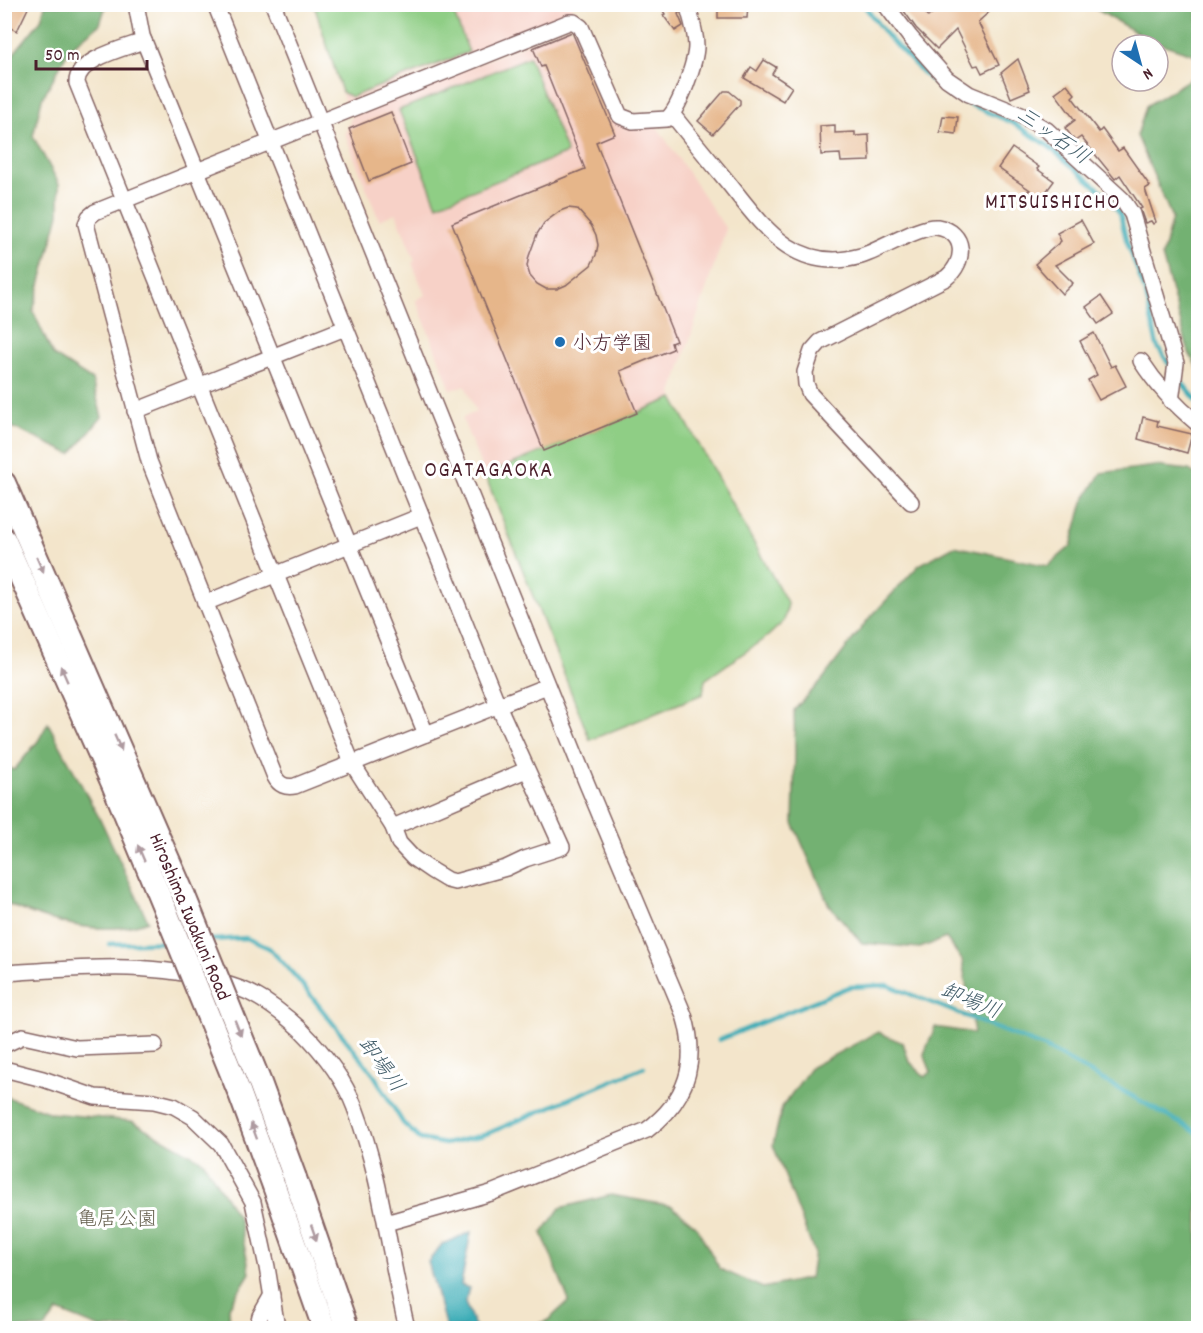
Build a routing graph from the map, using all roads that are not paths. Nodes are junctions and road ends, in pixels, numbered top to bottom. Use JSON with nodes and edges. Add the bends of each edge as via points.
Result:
{"nodes":[{"id":1,"x":136,"y":4,"type":"edge"},
{"id":2,"x":215,"y":4,"type":"edge"},
{"id":3,"x":273,"y":4,"type":"edge"},
{"id":4,"x":687,"y":4,"type":"edge"},
{"id":5,"x":885,"y":4,"type":"edge"},
{"id":6,"x":144,"y":41,"type":"junction"},
{"id":7,"x":672,"y":114,"type":"junction"},
{"id":8,"x":320,"y":122,"type":"junction"},
{"id":9,"x":270,"y":142,"type":"junction"},
{"id":10,"x":197,"y":171,"type":"junction"},
{"id":11,"x":124,"y":201,"type":"junction"},
{"id":12,"x":345,"y":328,"type":"junction"},
{"id":13,"x":273,"y":357,"type":"junction"},
{"id":14,"x":1141,"y":361,"type":"dead end"},
{"id":15,"x":200,"y":386,"type":"junction"},
{"id":16,"x":1172,"y":398,"type":"junction"},
{"id":17,"x":135,"y":411,"type":"junction"},
{"id":18,"x":1198,"y":424,"type":"edge"},
{"id":19,"x":4,"y":483,"type":"edge"},
{"id":20,"x":911,"y":502,"type":"dead end"},
{"id":21,"x":421,"y":516,"type":"junction"},
{"id":22,"x":4,"y":538,"type":"edge"},
{"id":23,"x":349,"y":545,"type":"junction"},
{"id":24,"x":276,"y":574,"type":"junction"},
{"id":25,"x":205,"y":603,"type":"junction"},
{"id":26,"x":547,"y":686,"type":"junction"},
{"id":27,"x":498,"y":705,"type":"junction"},
{"id":28,"x":426,"y":734,"type":"junction"},
{"id":29,"x":352,"y":763,"type":"junction"},
{"id":30,"x":526,"y":770,"type":"junction"},
{"id":31,"x":393,"y":827,"type":"junction"},
{"id":32,"x":4,"y":973,"type":"edge"},
{"id":33,"x":4,"y":1045,"type":"edge"},
{"id":34,"x":154,"y":1046,"type":"dead end"},
{"id":35,"x":4,"y":1069,"type":"edge"},
{"id":36,"x":284,"y":1182,"type":"junction"},
{"id":37,"x":386,"y":1223,"type":"junction"},
{"id":38,"x":272,"y":1295,"type":"junction"},
{"id":39,"x":257,"y":1329,"type":"edge"},
{"id":40,"x":277,"y":1329,"type":"edge"},
{"id":41,"x":324,"y":1329,"type":"edge"},
{"id":42,"x":347,"y":1329,"type":"edge"},
{"id":43,"x":407,"y":1329,"type":"edge"}],
"edges":[{"from":1,"to":6,"type":"street"},
{"from":2,"to":9,"type":"street"},
{"from":3,"to":8,"type":"street"},
{"from":4,"to":7,"type":"street","via":[[695,35],[695,56]]},
{"from":5,"to":16,"type":"street","via":[[947,78],[969,93],[1047,130],[1122,199],[1132,214],[1176,363]]},
{"from":6,"to":10,"type":"street"},
{"from":6,"to":11,"type":"street","via":[[87,63],[77,78]]},
{"from":7,"to":8,"type":"street","via":[[662,120],[633,121],[620,116],[581,27],[574,22]]},
{"from":7,"to":20,"type":"street","via":[[762,225],[794,250],[820,258],[848,258],[868,254],[923,229],[935,227],[956,237],[961,248],[955,271],[820,342],[807,361],[805,372],[806,384],[817,404]]},
{"from":8,"to":9,"type":"street"},
{"from":8,"to":26,"type":"street"},
{"from":9,"to":10,"type":"street"},
{"from":9,"to":12,"type":"street"},
{"from":10,"to":11,"type":"street"},
{"from":10,"to":13,"type":"street"},
{"from":11,"to":15,"type":"street"},
{"from":11,"to":17,"type":"street","via":[[93,214],[86,224]]},
{"from":12,"to":13,"type":"street"},
{"from":12,"to":21,"type":"street"},
{"from":13,"to":15,"type":"street"},
{"from":13,"to":23,"type":"street"},
{"from":14,"to":16,"type":"street"},
{"from":15,"to":17,"type":"street"},
{"from":15,"to":24,"type":"street"},
{"from":16,"to":18,"type":"street"},
{"from":17,"to":25,"type":"street","via":[[149,461]]},
{"from":19,"to":36,"type":"highway","name":"Hiroshima Iwakuni Road","one_way":true,"bridge":true,"via":[[184,896],[260,1083]]},
{"from":21,"to":23,"type":"street"},
{"from":21,"to":27,"type":"street"},
{"from":36,"to":22,"type":"highway","name":"Hiroshima Iwakuni Road","one_way":true,"bridge":true,"via":[[240,1094],[113,784]]},
{"from":23,"to":24,"type":"street"},
{"from":23,"to":28,"type":"street"},
{"from":24,"to":25,"type":"street"},
{"from":24,"to":29,"type":"street"},
{"from":25,"to":29,"type":"street","via":[[278,782],[292,786]]},
{"from":26,"to":27,"type":"street"},
{"from":26,"to":37,"type":"street","via":[[684,1015],[692,1047],[687,1079],[661,1120],[633,1137],[491,1193]]},
{"from":27,"to":28,"type":"street"},
{"from":27,"to":30,"type":"street"},
{"from":28,"to":29,"type":"street"},
{"from":29,"to":31,"type":"street"},
{"from":30,"to":31,"type":"street"},
{"from":30,"to":31,"type":"street","via":[[562,847],[455,882],[413,858],[399,843]]},
{"from":32,"to":37,"type":"street","via":[[129,966],[195,974],[254,994],[315,1044],[340,1078],[368,1150]]},
{"from":33,"to":34,"type":"street","via":[[23,1036],[77,1048]]},
{"from":35,"to":38,"type":"street","via":[[95,1097],[174,1106],[193,1117],[221,1144],[253,1202]]},
{"from":36,"to":41,"type":"highway","name":"Hiroshima Iwakuni Road"},
{"from":36,"to":42,"type":"highway","name":"Hiroshima Iwakuni Road","one_way":true},
{"from":37,"to":43,"type":"street"},
{"from":38,"to":39,"type":"street"},
{"from":38,"to":40,"type":"street"}]}
